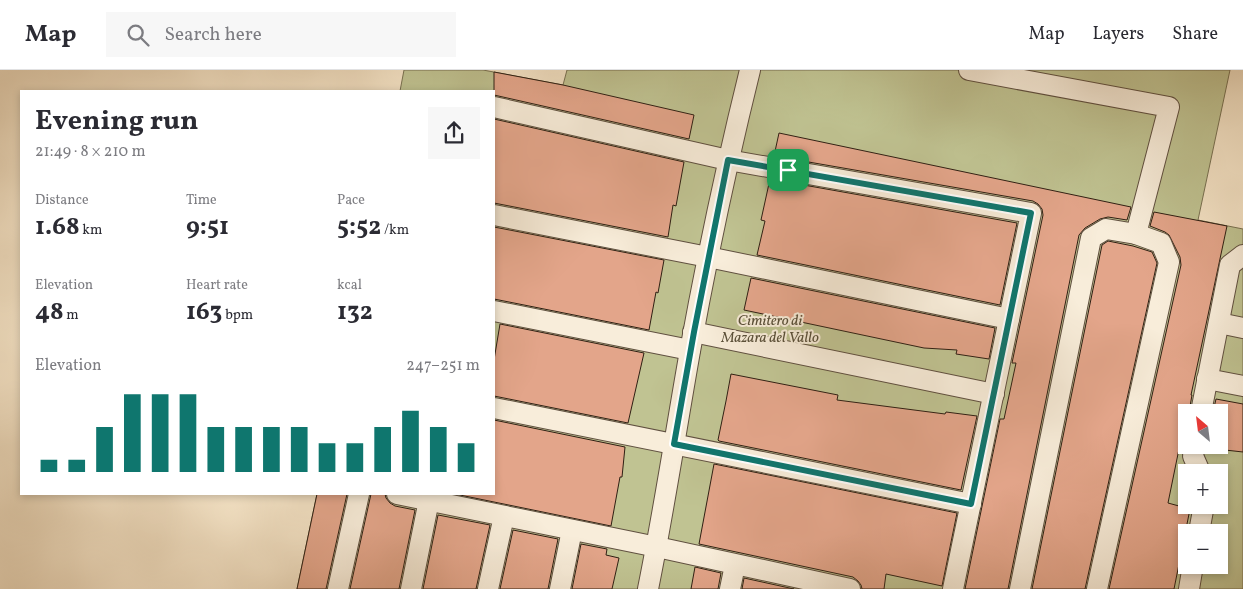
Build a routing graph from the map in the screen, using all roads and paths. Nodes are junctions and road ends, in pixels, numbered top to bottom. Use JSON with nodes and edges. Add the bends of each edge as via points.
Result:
{"nodes":[{"id":1,"x":750,"y":70,"type":"edge"},
{"id":2,"x":975,"y":71,"type":"edge"},
{"id":3,"x":495,"y":108,"type":"edge"},
{"id":4,"x":728,"y":160,"type":"junction"},
{"id":5,"x":495,"y":215,"type":"edge"},
{"id":6,"x":1136,"y":234,"type":"junction"},
{"id":7,"x":1243,"y":255,"type":"edge"},
{"id":8,"x":708,"y":257,"type":"junction"},
{"id":9,"x":495,"y":311,"type":"edge"},
{"id":10,"x":1009,"y":319,"type":"junction"},
{"id":11,"x":1218,"y":323,"type":"junction"},
{"id":12,"x":1243,"y":328,"type":"edge"},
{"id":13,"x":692,"y":341,"type":"junction"},
{"id":14,"x":1207,"y":379,"type":"junction"},
{"id":15,"x":1243,"y":386,"type":"edge"},
{"id":16,"x":994,"y":394,"type":"junction"},
{"id":17,"x":1202,"y":404,"type":"edge"},
{"id":18,"x":495,"y":408,"type":"edge"},
{"id":19,"x":674,"y":444,"type":"junction"},
{"id":20,"x":359,"y":495,"type":"edge"},
{"id":21,"x":402,"y":495,"type":"edge"},
{"id":22,"x":429,"y":500,"type":"junction"},
{"id":23,"x":971,"y":504,"type":"junction"},
{"id":24,"x":504,"y":516,"type":"junction"},
{"id":25,"x":572,"y":530,"type":"junction"},
{"id":26,"x":656,"y":547,"type":"junction"},
{"id":27,"x":735,"y":565,"type":"junction"},
{"id":28,"x":1192,"y":574,"type":"edge"},
{"id":29,"x":803,"y":584,"type":"edge"},
{"id":30,"x":338,"y":589,"type":"edge"},
{"id":31,"x":411,"y":589,"type":"edge"},
{"id":32,"x":488,"y":589,"type":"edge"},
{"id":33,"x":560,"y":589,"type":"edge"},
{"id":34,"x":648,"y":589,"type":"edge"},
{"id":35,"x":730,"y":589,"type":"edge"},
{"id":36,"x":850,"y":589,"type":"edge"},
{"id":37,"x":953,"y":589,"type":"edge"},
{"id":38,"x":1020,"y":589,"type":"edge"},
{"id":39,"x":1097,"y":589,"type":"edge"},
{"id":40,"x":1189,"y":589,"type":"edge"}],
"edges":[{"from":1,"to":4,"type":"lane"},
{"from":2,"to":6,"type":"lane","via":[[1169,107]]},
{"from":3,"to":4,"type":"lane"},
{"from":4,"to":8,"type":"lane"},
{"from":4,"to":10,"type":"lane","via":[[1031,213]]},
{"from":5,"to":8,"type":"lane"},
{"from":6,"to":38,"type":"lane","via":[[1106,229],[1091,238]]},
{"from":6,"to":39,"type":"lane","via":[[1161,243],[1169,262]]},
{"from":7,"to":11,"type":"lane","via":[[1230,265]]},
{"from":8,"to":10,"type":"lane"},
{"from":8,"to":13,"type":"lane"},
{"from":9,"to":13,"type":"lane"},
{"from":10,"to":16,"type":"lane"},
{"from":11,"to":12,"type":"lane"},
{"from":11,"to":14,"type":"lane"},
{"from":13,"to":16,"type":"lane"},
{"from":13,"to":19,"type":"lane"},
{"from":14,"to":15,"type":"lane"},
{"from":14,"to":17,"type":"lane"},
{"from":16,"to":23,"type":"lane"},
{"from":18,"to":19,"type":"lane"},
{"from":19,"to":23,"type":"lane"},
{"from":19,"to":26,"type":"lane"},
{"from":20,"to":30,"type":"lane"},
{"from":21,"to":22,"type":"lane"},
{"from":22,"to":24,"type":"lane"},
{"from":22,"to":31,"type":"lane"},
{"from":23,"to":37,"type":"lane"},
{"from":24,"to":25,"type":"lane"},
{"from":24,"to":32,"type":"lane"},
{"from":25,"to":26,"type":"lane"},
{"from":25,"to":33,"type":"lane"},
{"from":26,"to":27,"type":"lane"},
{"from":26,"to":34,"type":"lane"},
{"from":27,"to":29,"type":"lane"},
{"from":27,"to":35,"type":"lane"},
{"from":28,"to":40,"type":"lane"},
{"from":29,"to":36,"type":"lane"}]}
